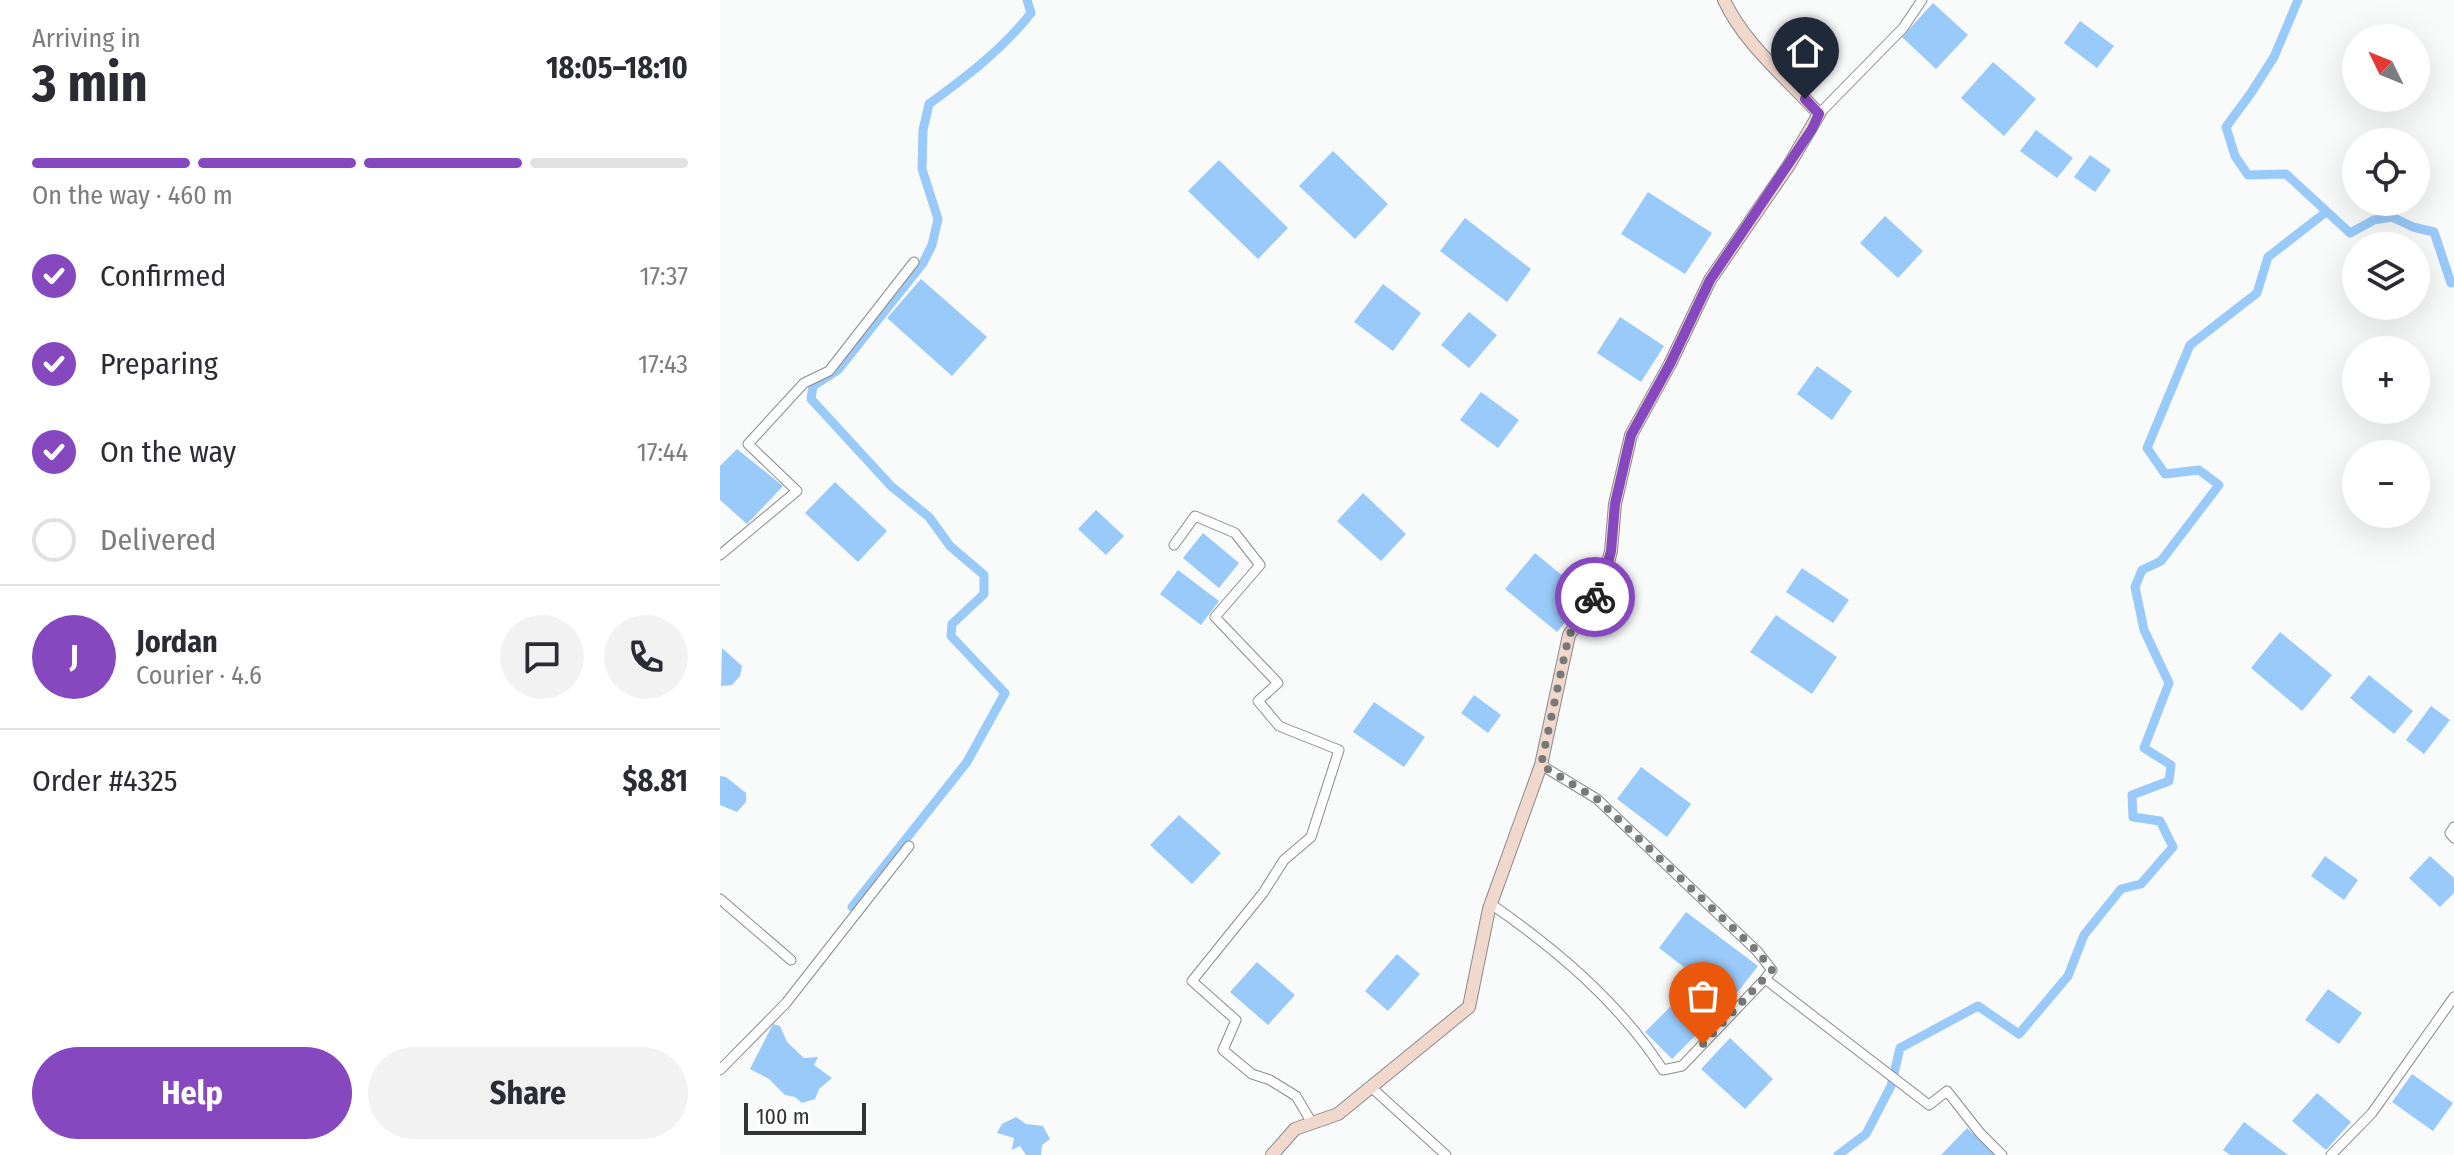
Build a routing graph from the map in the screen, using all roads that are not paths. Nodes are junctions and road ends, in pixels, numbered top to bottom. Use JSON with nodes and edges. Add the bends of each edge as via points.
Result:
{"nodes":[{"id":1,"x":1724,"y":0,"type":"edge"},
{"id":2,"x":1922,"y":0,"type":"edge"},
{"id":3,"x":1819,"y":114,"type":"junction"},
{"id":4,"x":914,"y":262,"type":"dead end"},
{"id":5,"x":1174,"y":545,"type":"dead end"},
{"id":6,"x":720,"y":555,"type":"edge"},
{"id":7,"x":1541,"y":765,"type":"junction"},
{"id":8,"x":2454,"y":827,"type":"edge"},
{"id":9,"x":2454,"y":838,"type":"edge"},
{"id":10,"x":909,"y":846,"type":"dead end"},
{"id":11,"x":720,"y":899,"type":"edge"},
{"id":12,"x":1491,"y":904,"type":"junction"},
{"id":13,"x":791,"y":960,"type":"dead end"},
{"id":14,"x":1765,"y":979,"type":"junction"},
{"id":15,"x":2454,"y":997,"type":"edge"},
{"id":16,"x":720,"y":1070,"type":"edge"},
{"id":17,"x":1372,"y":1088,"type":"junction"},
{"id":18,"x":1312,"y":1123,"type":"junction"},
{"id":19,"x":1272,"y":1155,"type":"edge"},
{"id":20,"x":1446,"y":1155,"type":"edge"},
{"id":21,"x":2002,"y":1155,"type":"edge"},
{"id":22,"x":2331,"y":1155,"type":"edge"}],
"edges":[{"from":1,"to":3,"type":"street","via":[[1748,40]]},
{"from":2,"to":3,"type":"street","via":[[1903,28]]},
{"from":3,"to":7,"type":"street","via":[[1710,280],[1631,435],[1601,589],[1569,635]]},
{"from":4,"to":6,"type":"street","via":[[829,371],[804,383],[748,444],[797,491]]},
{"from":5,"to":18,"type":"street","via":[[1195,516],[1235,533],[1260,565],[1215,617],[1278,683],[1258,701],[1279,726],[1339,750],[1311,837],[1284,860],[1192,981],[1236,1020],[1223,1050],[1252,1074],[1296,1096]]},
{"from":7,"to":12,"type":"street"},
{"from":7,"to":14,"type":"street","via":[[1597,799],[1757,951],[1772,970]]},
{"from":8,"to":9,"type":"street"},
{"from":10,"to":16,"type":"street","via":[[786,1003]]},
{"from":11,"to":13,"type":"street"},
{"from":12,"to":14,"type":"street","via":[[1584,976],[1663,1070],[1682,1066]]},
{"from":12,"to":17,"type":"street","via":[[1469,1007]]},
{"from":14,"to":21,"type":"street","via":[[1929,1105],[1947,1091]]},
{"from":15,"to":22,"type":"street","via":[[2372,1113]]},
{"from":17,"to":18,"type":"street","via":[[1338,1114]]},
{"from":17,"to":20,"type":"street"},
{"from":18,"to":19,"type":"street","via":[[1295,1129]]}]}
